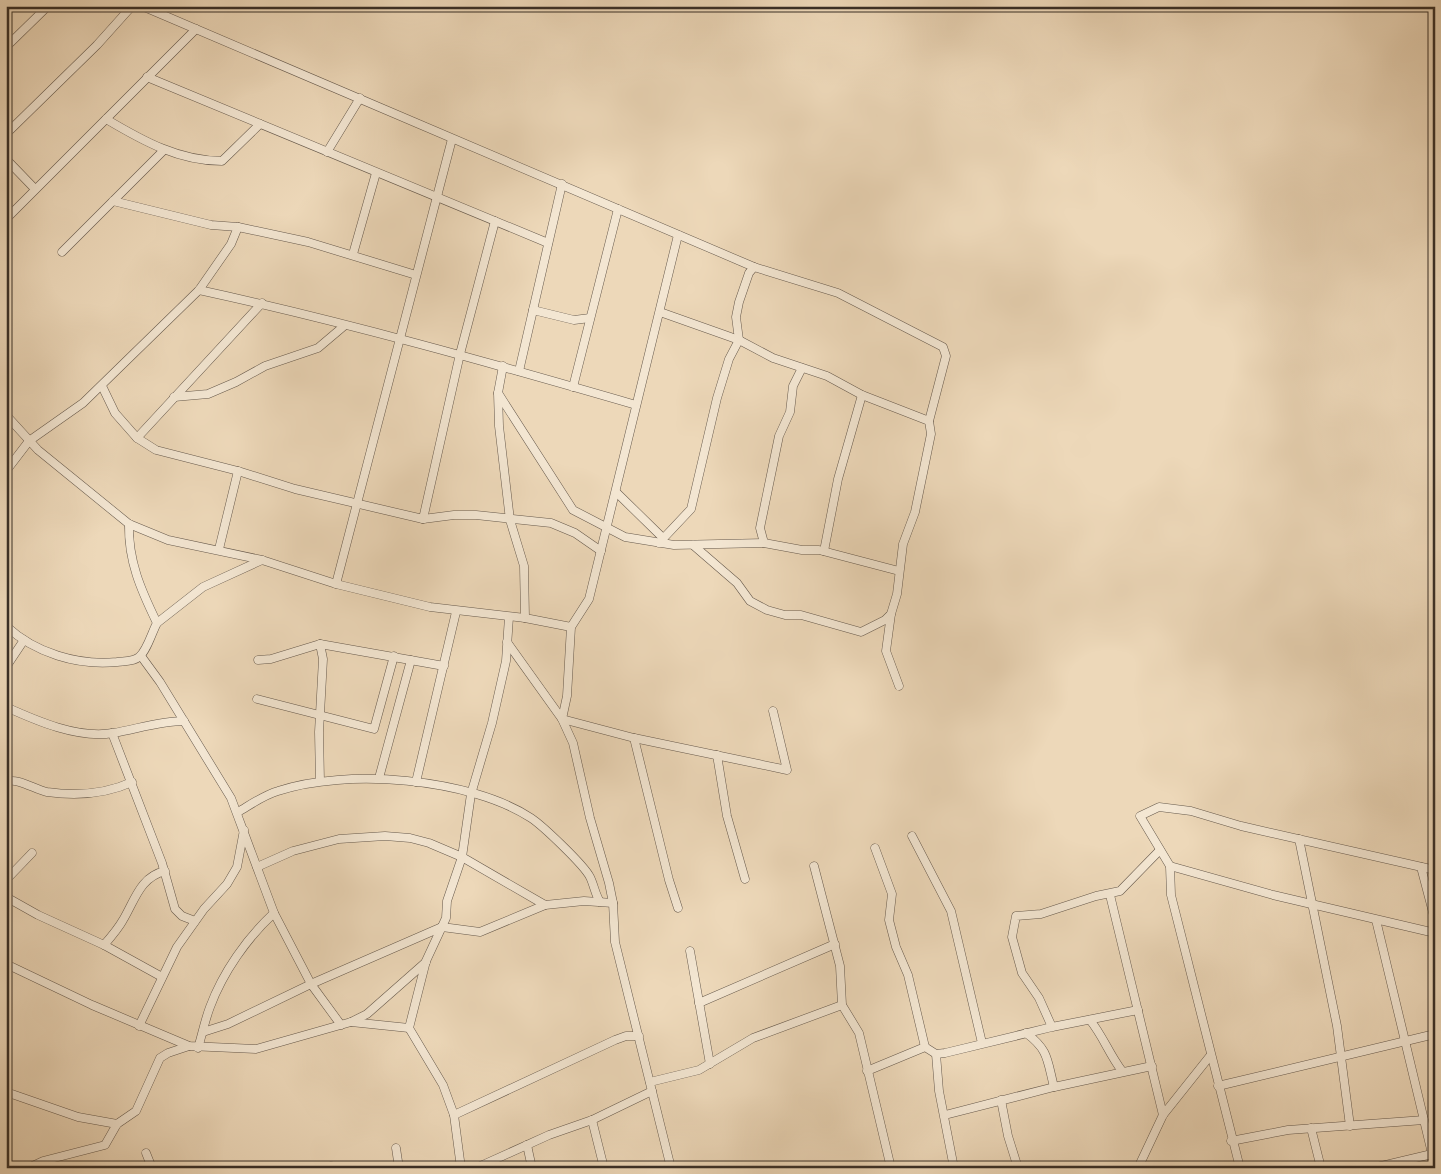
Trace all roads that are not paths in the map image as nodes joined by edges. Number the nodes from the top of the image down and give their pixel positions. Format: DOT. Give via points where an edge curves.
graph roads {
  1 [pos="48,6"];
  2 [pos="132,6"];
  3 [pos="142,6"];
  4 [pos="196,29"];
  5 [pos="6,47"];
  6 [pos="147,77"];
  7 [pos="360,98"];
  8 [pos="106,119"];
  9 [pos="260,124"];
  10 [pos="6,134"];
  11 [pos="452,139"];
  12 [pos="164,150"];
  13 [pos="327,152"];
  14 [pos="6,159"];
  15 [pos="376,172"];
  16 [pos="562,184"];
  17 [pos="35,189"];
  18 [pos="436,197"];
  19 [pos="113,201"];
  20 [pos="618,208"];
  21 [pos="6,219"];
  22 [pos="495,221"];
  23 [pos="238,227"];
  24 [pos="678,235"];
  25 [pos="548,243"];
  26 [pos="62,252"];
  27 [pos="353,254"];
  28 [pos="754,267"];
  29 [pos="416,275"];
  30 [pos="199,290"];
  31 [pos="262,303"];
  32 [pos="533,310"];
  33 [pos="660,312"];
  34 [pos="590,318"];
  35 [pos="344,326"];
  36 [pos="400,337"];
  37 [pos="739,340"];
  38 [pos="460,354"];
  39 [pos="503,366"];
  40 [pos="802,368"];
  41 [pos="519,371"];
  42 [pos="102,386"];
  43 [pos="573,387"];
  44 [pos="498,393"];
  45 [pos="862,395"];
  46 [pos="174,397"];
  47 [pos="636,405"];
  48 [pos="6,416"];
  49 [pos="929,421"];
  50 [pos="137,438"];
  51 [pos="29,440"];
  52 [pos="6,471"];
  53 [pos="238,471"];
  54 [pos="616,492"];
  55 [pos="358,502"];
  56 [pos="423,519"];
  57 [pos="510,520"];
  58 [pos="129,524"];
  59 [pos="608,530"];
  60 [pos="660,540"];
  61 [pos="764,543"];
  62 [pos="693,545"];
  63 [pos="219,549"];
  64 [pos="601,551"];
  65 [pos="824,551"];
  66 [pos="262,560"];
  67 [pos="899,571"];
  68 [pos="336,584"];
  69 [pos="456,612"];
  70 [pos="891,614"];
  71 [pos="509,617"];
  72 [pos="525,618"];
  73 [pos="157,623"];
  74 [pos="6,626"];
  75 [pos="572,626"];
  76 [pos="24,640"];
  77 [pos="507,642"];
  78 [pos="320,644"];
  79 [pos="140,656"];
  80 [pos="394,656"];
  81 [pos="258,660"];
  82 [pos="411,660"];
  83 [pos="444,666"];
  84 [pos="6,667"];
  85 [pos="899,686"];
  86 [pos="257,698"];
  87 [pos="6,707"];
  88 [pos="773,711"];
  89 [pos="320,716"];
  90 [pos="562,720"];
  91 [pos="184,721"];
  92 [pos="112,733"];
  93 [pos="634,738"];
  94 [pos="717,755"];
  95 [pos="379,778"];
  96 [pos="320,781"];
  97 [pos="6,782"];
  98 [pos="132,782"];
  99 [pos="416,782"];
  100 [pos="471,794"];
  101 [pos="238,812"];
  102 [pos="244,829"];
  103 [pos="912,836"];
  104 [pos="1299,839"];
  105 [pos="875,848"];
  106 [pos="1160,850"];
  107 [pos="32,853"];
  108 [pos="462,857"];
  109 [pos="814,866"];
  110 [pos="1170,866"];
  111 [pos="258,867"];
  112 [pos="1421,867"];
  113 [pos="1435,870"];
  114 [pos="165,871"];
  115 [pos="744,879"];
  116 [pos="6,880"];
  117 [pos="1110,895"];
  118 [pos="6,897"];
  119 [pos="600,902"];
  120 [pos="613,903"];
  121 [pos="545,904"];
  122 [pos="1313,904"];
  123 [pos="678,908"];
  124 [pos="274,913"];
  125 [pos="1376,920"];
  126 [pos="1435,920"];
  127 [pos="195,921"];
  128 [pos="442,927"];
  129 [pos="1435,933"];
  130 [pos="835,944"];
  131 [pos="104,945"];
  132 [pos="690,951"];
  133 [pos="426,961"];
  134 [pos="6,964"];
  135 [pos="162,976"];
  136 [pos="311,984"];
  137 [pos="699,1004"];
  138 [pos="842,1005"];
  139 [pos="1138,1010"];
  140 [pos="1090,1020"];
  141 [pos="351,1022"];
  142 [pos="341,1025"];
  143 [pos="139,1026"];
  144 [pos="1052,1027"];
  145 [pos="409,1028"];
  146 [pos="203,1032"];
  147 [pos="1026,1033"];
  148 [pos="1435,1034"];
  149 [pos="639,1036"];
  150 [pos="1405,1039"];
  151 [pos="982,1043"];
  152 [pos="189,1046"];
  153 [pos="925,1047"];
  154 [pos="198,1048"];
  155 [pos="936,1054"];
  156 [pos="1343,1055"];
  157 [pos="1210,1056"];
  158 [pos="710,1064"];
  159 [pos="1152,1066"];
  160 [pos="867,1071"];
  161 [pos="1122,1071"];
  162 [pos="650,1082"];
  163 [pos="1054,1086"];
  164 [pos="1218,1086"];
  165 [pos="652,1091"];
  166 [pos="6,1092"];
  167 [pos="1001,1100"];
  168 [pos="454,1115"];
  169 [pos="1163,1115"];
  170 [pos="945,1116"];
  171 [pos="592,1120"];
  172 [pos="1424,1120"];
  173 [pos="117,1124"];
  174 [pos="1350,1126"];
  175 [pos="1311,1128"];
  176 [pos="1231,1141"];
  177 [pos="528,1145"];
  178 [pos="396,1148"];
  179 [pos="146,1154"];
  180 [pos="1432,1154"];
  181 [pos="1435,1166"];
  182 [pos="28,1168"];
  183 [pos="152,1168"];
  184 [pos="399,1168"];
  185 [pos="461,1168"];
  186 [pos="476,1168"];
  187 [pos="532,1168"];
  188 [pos="604,1168"];
  189 [pos="671,1168"];
  190 [pos="891,1168"];
  191 [pos="954,1168"];
  192 [pos="1018,1168"];
  193 [pos="1138,1168"];
  194 [pos="1240,1168"];
  195 [pos="1321,1168"];
  196 [pos="1373,1168"];
  1 -- 5 [label="street"];
  2 -- 10 [label="street"];
  3 -- 4 [label="street"];
  4 -- 6 [label="street"];
  4 -- 7 [label="street"];
  6 -- 8 [label="street"];
  6 -- 9 [label="street"];
  7 -- 11 [label="street"];
  7 -- 13 [label="street"];
  8 -- 12 [label="street"];
  8 -- 17 [label="street"];
  9 -- 12 [label="street" via="222,161 194,159"];
  9 -- 13 [label="street"];
  11 -- 16 [label="street"];
  11 -- 18 [label="street"];
  12 -- 19 [label="street"];
  13 -- 15 [label="street"];
  14 -- 17 [label="street"];
  15 -- 18 [label="street"];
  15 -- 27 [label="street"];
  16 -- 20 [label="street"];
  16 -- 25 [label="street"];
  17 -- 21 [label="street"];
  18 -- 22 [label="street"];
  18 -- 29 [label="street"];
  19 -- 23 [label="street" via="211,225"];
  19 -- 26 [label="street"];
  20 -- 24 [label="street"];
  20 -- 34 [label="street"];
  22 -- 25 [label="street"];
  22 -- 38 [label="street"];
  23 -- 27 [label="street"];
  23 -- 30 [label="street"];
  24 -- 28 [label="street"];
  24 -- 33 [label="street"];
  25 -- 32 [label="street"];
  27 -- 29 [label="street"];
  28 -- 37 [label="street" via="749,273 736,316"];
  28 -- 49 [label="street" via="838,293 943,347 946,356"];
  29 -- 36 [label="street"];
  30 -- 31 [label="street"];
  30 -- 42 [label="street"];
  31 -- 35 [label="street"];
  31 -- 46 [label="street"];
  32 -- 34 [label="street" via="574,320"];
  32 -- 41 [label="street"];
  33 -- 37 [label="street"];
  33 -- 47 [label="street"];
  34 -- 43 [label="street"];
  35 -- 36 [label="street"];
  35 -- 46 [label="street" via="318,348 266,366 208,394"];
  36 -- 38 [label="street"];
  36 -- 55 [label="street"];
  37 -- 40 [label="street" via="764,354"];
  37 -- 60 [label="street" via="729,359 717,398 691,509"];
  38 -- 39 [label="street"];
  38 -- 56 [label="street"];
  39 -- 41 [label="street"];
  39 -- 44 [label="street"];
  40 -- 45 [label="street" via="827,376"];
  40 -- 61 [label="street" via="793,386 790,412 779,436 760,528"];
  41 -- 43 [label="street"];
  42 -- 50 [label="street" via="115,413"];
  42 -- 51 [label="street"];
  43 -- 47 [label="street"];
  44 -- 57 [label="street"];
  44 -- 59 [label="street" via="573,510"];
  45 -- 49 [label="street"];
  45 -- 65 [label="street" via="838,479"];
  46 -- 50 [label="street"];
  47 -- 54 [label="street"];
  48 -- 51 [label="street"];
  49 -- 67 [label="street" via="932,434"];
  50 -- 53 [label="street" via="156,450"];
  51 -- 52 [label="street"];
  51 -- 58 [label="street"];
  53 -- 55 [label="street" via="295,489"];
  53 -- 63 [label="street"];
  54 -- 59 [label="street"];
  54 -- 60 [label="street"];
  55 -- 56 [label="street"];
  55 -- 68 [label="street"];
  56 -- 57 [label="street" via="476,515"];
  57 -- 64 [label="street" via="551,523 575,532"];
  57 -- 72 [label="street" via="524,566"];
  58 -- 63 [label="street" via="168,540"];
  58 -- 73 [label="street" via="131,560 139,587"];
  59 -- 60 [label="street" via="625,537"];
  59 -- 64 [label="street"];
  60 -- 62 [label="street"];
  61 -- 62 [label="street"];
  61 -- 65 [label="street"];
  62 -- 70 [label="street" via="736,583 750,601 767,610 802,615 861,632 886,620"];
  63 -- 66 [label="street"];
  64 -- 75 [label="street" via="589,599"];
  65 -- 67 [label="street"];
  66 -- 68 [label="street"];
  66 -- 73 [label="street" via="203,586"];
  67 -- 70 [label="street"];
  68 -- 69 [label="street"];
  69 -- 71 [label="street"];
  69 -- 83 [label="street"];
  70 -- 85 [label="street" via="886,651"];
  71 -- 72 [label="street"];
  71 -- 77 [label="street"];
  72 -- 75 [label="street"];
  73 -- 79 [label="street"];
  74 -- 76 [label="street"];
  75 -- 90 [label="street"];
  76 -- 79 [label="street" via="60,657 95,664 130,661"];
  76 -- 84 [label="street"];
  77 -- 90 [label="street"];
  77 -- 100 [label="street" via="497,704"];
  78 -- 80 [label="street"];
  78 -- 81 [label="street"];
  78 -- 89 [label="street" via="323,659"];
  79 -- 91 [label="street"];
  80 -- 82 [label="street"];
  80 -- 89 [label="street" via="374,729"];
  82 -- 83 [label="street"];
  82 -- 95 [label="street"];
  83 -- 99 [label="street"];
  86 -- 89 [label="street"];
  87 -- 92 [label="street" via="47,725"];
  88 -- 94 [label="street" via="787,770"];
  89 -- 96 [label="street"];
  90 -- 93 [label="street"];
  90 -- 120 [label="street" via="574,743"];
  91 -- 92 [label="street" via="166,721"];
  91 -- 101 [label="street"];
  92 -- 98 [label="street"];
  93 -- 94 [label="street"];
  93 -- 123 [label="street"];
  94 -- 115 [label="street" via="727,816"];
  95 -- 96 [label="street"];
  95 -- 99 [label="street"];
  96 -- 101 [label="street" via="276,791"];
  97 -- 98 [label="street" via="18,782 46,792 87,794 113,790"];
  98 -- 114 [label="street"];
  99 -- 100 [label="street"];
  100 -- 108 [label="street"];
  100 -- 119 [label="street" via="501,802 531,817 547,830 590,877"];
  101 -- 102 [label="street"];
  102 -- 111 [label="street"];
  102 -- 127 [label="street" via="237,867 227,884"];
  103 -- 151 [label="street" via="950,912"];
  104 -- 106 [label="street" via="1240,826 1191,810 1159,808 1140,816"];
  104 -- 112 [label="street"];
  104 -- 122 [label="street"];
  105 -- 153 [label="street" via="892,894 888,920 908,975"];
  106 -- 110 [label="street"];
  106 -- 117 [label="street" via="1120,891"];
  107 -- 116 [label="street"];
  108 -- 111 [label="street" via="410,838 363,837 315,844"];
  108 -- 121 [label="street"];
  108 -- 128 [label="street"];
  109 -- 130 [label="street"];
  110 -- 122 [label="street"];
  110 -- 157 [label="street" via="1170,895"];
  111 -- 124 [label="street"];
  112 -- 113 [label="street"];
  112 -- 126 [label="street"];
  114 -- 127 [label="street" via="175,909"];
  114 -- 131 [label="street" via="152,875 137,891 124,918"];
  117 -- 139 [label="street"];
  117 -- 144 [label="street" via="1096,896 1041,914 1016,916 1012,937 1022,973 1039,998"];
  118 -- 131 [label="street"];
  119 -- 120 [label="street"];
  119 -- 121 [label="street"];
  120 -- 149 [label="street" via="615,942"];
  121 -- 128 [label="street" via="480,932"];
  122 -- 125 [label="street"];
  122 -- 156 [label="street"];
  124 -- 136 [label="street"];
  124 -- 146 [label="street" via="254,932 224,979"];
  125 -- 129 [label="street"];
  125 -- 150 [label="street"];
  127 -- 135 [label="street"];
  128 -- 133 [label="street"];
  128 -- 136 [label="street"];
  130 -- 137 [label="street"];
  130 -- 138 [label="street"];
  131 -- 135 [label="street"];
  132 -- 137 [label="street"];
  133 -- 141 [label="street" via="367,1014"];
  133 -- 145 [label="street"];
  134 -- 143 [label="street"];
  135 -- 143 [label="street"];
  136 -- 142 [label="street"];
  136 -- 146 [label="street" via="228,1024"];
  137 -- 158 [label="street"];
  138 -- 158 [label="street" via="753,1038"];
  138 -- 160 [label="street" via="858,1034"];
  139 -- 140 [label="street"];
  139 -- 159 [label="street"];
  140 -- 144 [label="street"];
  140 -- 161 [label="street"];
  141 -- 142 [label="street"];
  141 -- 145 [label="street"];
  142 -- 154 [label="street" via="256,1049"];
  143 -- 152 [label="street"];
  144 -- 147 [label="street"];
  145 -- 168 [label="street" via="436,1070"];
  146 -- 154 [label="street"];
  147 -- 151 [label="street"];
  147 -- 163 [label="street" via="1045,1052"];
  148 -- 150 [label="street"];
  149 -- 162 [label="street"];
  149 -- 168 [label="street" via="615,1040"];
  150 -- 156 [label="street"];
  150 -- 172 [label="street"];
  151 -- 155 [label="street"];
  152 -- 154 [label="street"];
  152 -- 173 [label="street" via="160,1058 136,1111"];
  153 -- 155 [label="street"];
  153 -- 160 [label="street"];
  155 -- 170 [label="street"];
  156 -- 164 [label="street"];
  156 -- 174 [label="street"];
  157 -- 164 [label="street"];
  157 -- 169 [label="street"];
  158 -- 162 [label="street" via="689,1074"];
  159 -- 161 [label="street"];
  159 -- 169 [label="street"];
  160 -- 190 [label="street"];
  161 -- 163 [label="street"];
  162 -- 165 [label="street"];
  163 -- 167 [label="street"];
  164 -- 176 [label="street"];
  165 -- 171 [label="street"];
  165 -- 189 [label="street"];
  166 -- 173 [label="street" via="78,1117"];
  167 -- 170 [label="street"];
  167 -- 192 [label="street"];
  168 -- 185 [label="street"];
  169 -- 193 [label="street"];
  170 -- 191 [label="street"];
  171 -- 177 [label="street"];
  171 -- 188 [label="street"];
  172 -- 174 [label="street"];
  172 -- 180 [label="street"];
  173 -- 182 [label="street" via="105,1145 43,1160"];
  174 -- 175 [label="street"];
  175 -- 176 [label="street"];
  175 -- 195 [label="street"];
  176 -- 194 [label="street"];
  177 -- 186 [label="street"];
  177 -- 187 [label="street"];
  178 -- 184 [label="street"];
  179 -- 183 [label="street"];
  180 -- 181 [label="street"];
  180 -- 196 [label="street"];
}
